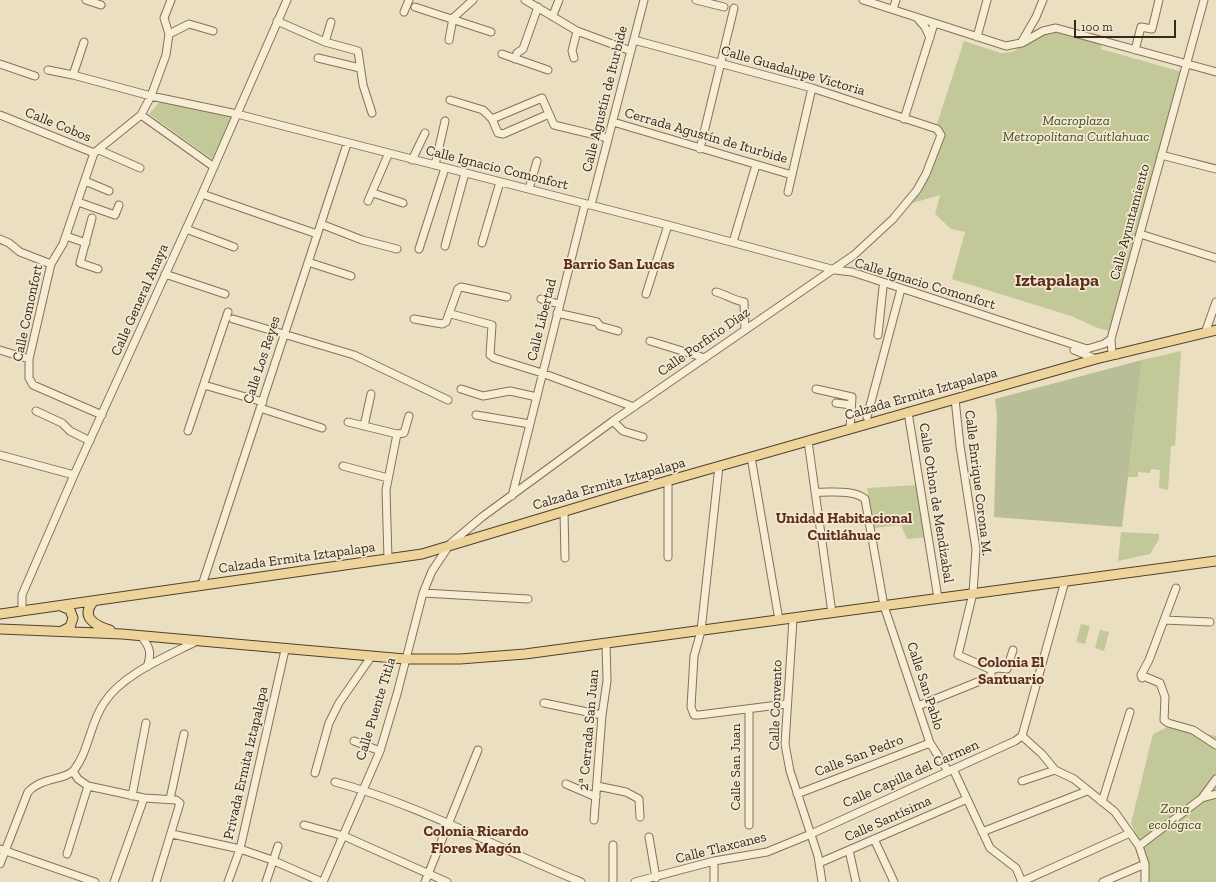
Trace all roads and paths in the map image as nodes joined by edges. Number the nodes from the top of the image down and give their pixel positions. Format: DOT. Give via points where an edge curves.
graph roads {
  1 [pos="86,0"];
  2 [pos="171,0"];
  3 [pos="287,0"];
  4 [pos="409,0"];
  5 [pos="473,0"];
  6 [pos="559,0"];
  7 [pos="644,0"];
  8 [pos="696,0"];
  9 [pos="863,0"];
  10 [pos="896,0"];
  11 [pos="987,0"];
  12 [pos="1043,0"];
  13 [pos="1159,0"];
  14 [pos="1204,0"];
  15 [pos="529,1"];
  16 [pos="101,5"];
  17 [pos="415,7"];
  18 [pos="538,7"];
  19 [pos="724,7"];
  20 [pos="734,8"];
  21 [pos="894,9"];
  22 [pos="404,12"];
  23 [pos="553,15"];
  24 [pos="917,17"];
  25 [pos="453,18"];
  26 [pos="277,21"];
  27 [pos="331,22"];
  28 [pos="934,24"];
  29 [pos="213,31"];
  30 [pos="577,31"];
  31 [pos="492,32"];
  32 [pos="169,34"];
  33 [pos="977,37"];
  34 [pos="930,38"];
  35 [pos="449,40"];
  36 [pos="634,40"];
  37 [pos="84,42"];
  38 [pos="325,42"];
  39 [pos="1021,43"];
  40 [pos="1134,50"];
  41 [pos="631,52"];
  42 [pos="502,54"];
  43 [pos="318,58"];
  44 [pos="574,58"];
  45 [pos="514,59"];
  46 [pos="0,64"];
  47 [pos="721,64"];
  48 [pos="1186,65"];
  49 [pos="360,68"];
  50 [pos="48,70"];
  51 [pos="548,70"];
  52 [pos="1216,72"];
  53 [pos="73,75"];
  54 [pos="35,76"];
  55 [pos="812,88"];
  56 [pos="151,96"];
  57 [pos="450,100"];
  58 [pos="372,113"];
  59 [pos="237,114"];
  60 [pos="549,114"];
  61 [pos="0,115"];
  62 [pos="141,115"];
  63 [pos="904,118"];
  64 [pos="492,119"];
  65 [pos="445,121"];
  66 [pos="613,122"];
  67 [pos="425,133"];
  68 [pos="941,135"];
  69 [pos="608,138"];
  70 [pos="347,144"];
  71 [pos="700,149"];
  72 [pos="96,152"];
  73 [pos="388,155"];
  74 [pos="1161,155"];
  75 [pos="412,160"];
  76 [pos="537,160"];
  77 [pos="435,165"];
  78 [pos="756,165"];
  79 [pos="214,167"];
  80 [pos="140,168"];
  81 [pos="445,168"];
  82 [pos="1216,169"];
  83 [pos="465,173"];
  84 [pos="792,175"];
  85 [pos="85,181"];
  86 [pos="500,182"];
  87 [pos="529,189"];
  88 [pos="108,191"];
  89 [pos="788,192"];
  90 [pos="373,193"];
  91 [pos="202,194"];
  92 [pos="368,201"];
  93 [pos="78,202"];
  94 [pos="403,203"];
  95 [pos="588,205"];
  96 [pos="119,206"];
  97 [pos="92,218"];
  98 [pos="321,224"];
  99 [pos="668,225"];
  100 [pos="186,229"];
  101 [pos="317,234"];
  102 [pos="1140,234"];
  103 [pos="66,236"];
  104 [pos="0,240"];
  105 [pos="733,242"];
  106 [pos="86,243"];
  107 [pos="482,243"];
  108 [pos="446,246"];
  109 [pos="234,247"];
  110 [pos="398,248"];
  111 [pos="419,249"];
  112 [pos="1216,258"];
  113 [pos="308,262"];
  114 [pos="51,264"];
  115 [pos="98,268"];
  116 [pos="834,270"];
  117 [pos="844,272"];
  118 [pos="165,274"];
  119 [pos="350,276"];
  120 [pos="883,287"];
  121 [pos="900,291"];
  122 [pos="716,292"];
  123 [pos="225,294"];
  124 [pos="646,294"];
  125 [pos="507,297"];
  126 [pos="541,299"];
  127 [pos="1216,302"];
  128 [pos="559,304"];
  129 [pos="228,312"];
  130 [pos="557,313"];
  131 [pos="450,314"];
  132 [pos="233,318"];
  133 [pos="414,319"];
  134 [pos="745,330"];
  135 [pos="1216,330"];
  136 [pos="618,331"];
  137 [pos="1205,333"];
  138 [pos="284,334"];
  139 [pos="878,335"];
  140 [pos="1111,339"];
  141 [pos="650,341"];
  142 [pos="0,350"];
  143 [pos="1117,355"];
  144 [pos="705,358"];
  145 [pos="29,359"];
  146 [pos="1096,359"];
  147 [pos="542,373"];
  148 [pos="204,385"];
  149 [pos="462,388"];
  150 [pos="816,389"];
  151 [pos="371,394"];
  152 [pos="537,397"];
  153 [pos="955,399"];
  154 [pos="448,400"];
  155 [pos="836,403"];
  156 [pos="261,405"];
  157 [pos="851,406"];
  158 [pos="634,407"];
  159 [pos="36,411"];
  160 [pos="908,412"];
  161 [pos="102,415"];
  162 [pos="476,415"];
  163 [pos="409,416"];
  164 [pos="867,417"];
  165 [pos="613,421"];
  166 [pos="348,422"];
  167 [pos="530,424"];
  168 [pos="364,426"];
  169 [pos="322,428"];
  170 [pos="850,429"];
  171 [pos="188,431"];
  172 [pos="397,434"];
  173 [pos="643,436"];
  174 [pos="90,441"];
  175 [pos="808,441"];
  176 [pos="0,455"];
  177 [pos="751,457"];
  178 [pos="343,466"];
  179 [pos="719,466"];
  180 [pos="74,475"];
  181 [pos="388,478"];
  182 [pos="668,480"];
  183 [pos="815,492"];
  184 [pos="512,496"];
  185 [pos="564,512"];
  186 [pos="450,544"];
  187 [pos="668,557"];
  188 [pos="565,558"];
  189 [pos="388,559"];
  190 [pos="1216,561"];
  191 [pos="1065,581"];
  192 [pos="202,585"];
  193 [pos="1176,588"];
  194 [pos="423,593"];
  195 [pos="973,593"];
  196 [pos="938,598"];
  197 [pos="528,599"];
  198 [pos="94,601"];
  199 [pos="61,606"];
  200 [pos="884,606"];
  201 [pos="22,611"];
  202 [pos="832,613"];
  203 [pos="0,614"];
  204 [pos="793,619"];
  205 [pos="779,620"];
  206 [pos="1164,620"];
  207 [pos="1210,622"];
  208 [pos="0,629"];
  209 [pos="62,631"];
  210 [pos="701,631"];
  211 [pos="122,634"];
  212 [pos="141,636"];
  213 [pos="198,641"];
  214 [pos="606,642"];
  215 [pos="285,650"];
  216 [pos="1013,650"];
  217 [pos="371,657"];
  218 [pos="405,659"];
  219 [pos="147,667"];
  220 [pos="992,670"];
  221 [pos="544,704"];
  222 [pos="786,704"];
  223 [pos="918,706"];
  224 [pos="749,709"];
  225 [pos="1130,712"];
  226 [pos="602,715"];
  227 [pos="146,723"];
  228 [pos="184,734"];
  229 [pos="1022,736"];
  230 [pos="354,741"];
  231 [pos="930,743"];
  232 [pos="1216,744"];
  233 [pos="478,750"];
  234 [pos="380,751"];
  235 [pos="950,770"];
  236 [pos="1055,770"];
  237 [pos="73,771"];
  238 [pos="314,773"];
  239 [pos="1216,778"];
  240 [pos="1022,781"];
  241 [pos="335,782"];
  242 [pos="566,784"];
  243 [pos="88,786"];
  244 [pos="596,786"];
  245 [pos="363,790"];
  246 [pos="1087,791"];
  247 [pos="797,794"];
  248 [pos="1216,794"];
  249 [pos="132,796"];
  250 [pos="596,797"];
  251 [pos="144,798"];
  252 [pos="1202,798"];
  253 [pos="170,799"];
  254 [pos="967,799"];
  255 [pos="1102,802"];
  256 [pos="640,817"];
  257 [pos="594,820"];
  258 [pos="449,824"];
  259 [pos="304,825"];
  260 [pos="749,825"];
  261 [pos="982,832"];
  262 [pos="1130,833"];
  263 [pos="172,834"];
  264 [pos="811,834"];
  265 [pos="344,836"];
  266 [pos="649,837"];
  267 [pos="874,839"];
  268 [pos="613,844"];
  269 [pos="278,846"];
  270 [pos="1139,846"];
  271 [pos="240,849"];
  272 [pos="2,850"];
  273 [pos="849,850"];
  274 [pos="67,854"];
  275 [pos="272,860"];
  276 [pos="714,861"];
  277 [pos="819,863"];
  278 [pos="0,864"];
  279 [pos="1145,864"];
  280 [pos="429,874"];
  281 [pos="656,878"];
  282 [pos="94,882"];
  283 [pos="114,882"];
  284 [pos="156,882"];
  285 [pos="228,882"];
  286 [pos="266,882"];
  287 [pos="323,882"];
  288 [pos="425,882"];
  289 [pos="447,882"];
  290 [pos="581,882"];
  291 [pos="613,882"];
  292 [pos="635,882"];
  293 [pos="714,882"];
  294 [pos="822,882"];
  295 [pos="856,882"];
  296 [pos="894,882"];
  297 [pos="1022,882"];
  298 [pos="1103,882"];
  299 [pos="1145,882"];
  1 -- 16 [label="street"];
  2 -- 32 [label="street, Calle Cobos" via="164,18"];
  3 -- 26 [label="street, Calle General Anaya"];
  4 -- 22 [label="street"];
  5 -- 25 [label="street"];
  6 -- 23 [label="street"];
  7 -- 36 [label="street, Calle Agustín de Iturbide"];
  8 -- 19 [label="street"];
  9 -- 21 [label="street"];
  10 -- 21 [label="street"];
  11 -- 33 [label="street"];
  12 -- 39 [label="street"];
  13 -- 40 [label="street" via="1152,29 1141,27"];
  14 -- 48 [label="street, Calle Ayuntamiento"];
  15 -- 18 [label="street"];
  17 -- 25 [label="street"];
  18 -- 23 [label="street"];
  18 -- 45 [label="street" via="523,49"];
  20 -- 47 [label="street"];
  21 -- 24 [label="street"];
  23 -- 30 [label="street"];
  24 -- 28 [label="street"];
  24 -- 34 [label="street"];
  25 -- 31 [label="street"];
  25 -- 35 [label="street"];
  26 -- 38 [label="street"];
  26 -- 59 [label="street, Calle General Anaya"];
  27 -- 38 [label="street"];
  28 -- 33 [label="street"];
  28 -- 34 [label="street"];
  29 -- 32 [label="street" via="189,24"];
  30 -- 41 [label="street"];
  30 -- 44 [label="street" via="572,51"];
  32 -- 56 [label="street, Calle Cobos" via="166,55"];
  33 -- 39 [label="street" via="1006,46"];
  34 -- 63 [label="street"];
  36 -- 41 [label="street, Calle Agustín de Iturbide"];
  36 -- 47 [label="street, Calle Guadalupe Victoria"];
  37 -- 53 [label="street"];
  38 -- 49 [label="street" via="358,51"];
  39 -- 40 [label="street" via="1043,31 1056,28"];
  40 -- 48 [label="street"];
  41 -- 66 [label="street, Calle Agustín de Iturbide"];
  42 -- 45 [label="street"];
  43 -- 49 [label="street"];
  45 -- 51 [label="street"];
  46 -- 54 [label="street"];
  47 -- 55 [label="street, Calle Guadalupe Victoria"];
  47 -- 71 [label="street"];
  48 -- 52 [label="street"];
  48 -- 74 [label="street, Calle Ayuntamiento"];
  49 -- 58 [label="street" via="362,85"];
  50 -- 53 [label="street, Calle Ignacio Comonfort"];
  53 -- 56 [label="street, Calle Ignacio Comonfort"];
  55 -- 63 [label="street, Calle Guadalupe Victoria"];
  55 -- 84 [label="street"];
  56 -- 59 [label="street, Calle Ignacio Comonfort"];
  56 -- 62 [label="street, Calle Cobos"];
  57 -- 64 [label="street" via="483,110"];
  59 -- 70 [label="street, Calle Ignacio Comonfort"];
  59 -- 79 [label="street, Calle General Anaya"];
  60 -- 64 [label="street" via="503,134 498,133"];
  60 -- 64 [label="street" via="542,98"];
  60 -- 69 [label="street" via="554,125"];
  61 -- 72 [label="street, Calle Cobos"];
  62 -- 72 [label="street, Calle Cobos"];
  62 -- 79 [label="street"];
  63 -- 68 [label="street, Calle Guadalupe Victoria" via="937,129"];
  65 -- 77 [label="street"];
  66 -- 69 [label="street, Calle Agustín de Iturbide"];
  66 -- 71 [label="street, Cerrada Agustín de Iturbide"];
  67 -- 75 [label="street"];
  68 -- 116 [label="street, Calle Porfirio Díaz" via="926,174 907,205 873,239"];
  69 -- 95 [label="street, Calle Agustín de Iturbide"];
  70 -- 73 [label="street, Calle Ignacio Comonfort"];
  70 -- 98 [label="street, Calle Los Reyes"];
  71 -- 78 [label="street, Cerrada Agustín de Iturbide"];
  72 -- 80 [label="street"];
  72 -- 85 [label="street, Calle Comonfort"];
  73 -- 75 [label="street, Calle Ignacio Comonfort"];
  73 -- 90 [label="street"];
  74 -- 82 [label="street"];
  74 -- 102 [label="street, Calle Ayuntamiento"];
  75 -- 77 [label="street, Calle Ignacio Comonfort"];
  76 -- 87 [label="street"];
  77 -- 81 [label="street, Calle Ignacio Comonfort"];
  78 -- 84 [label="street, Cerrada Agustín de Iturbide"];
  78 -- 105 [label="street"];
  79 -- 91 [label="street, Calle General Anaya"];
  81 -- 83 [label="street, Calle Ignacio Comonfort"];
  81 -- 111 [label="street"];
  83 -- 86 [label="street, Calle Ignacio Comonfort"];
  83 -- 108 [label="street"];
  84 -- 89 [label="street"];
  85 -- 88 [label="street"];
  85 -- 93 [label="street, Calle Comonfort"];
  86 -- 87 [label="street, Calle Ignacio Comonfort"];
  86 -- 107 [label="street"];
  87 -- 95 [label="street, Calle Ignacio Comonfort"];
  90 -- 92 [label="street"];
  90 -- 94 [label="street"];
  91 -- 100 [label="street, Calle General Anaya"];
  91 -- 101 [label="street"];
  93 -- 96 [label="street" via="115,215"];
  93 -- 103 [label="street, Calle Comonfort"];
  95 -- 99 [label="street, Calle Ignacio Comonfort"];
  95 -- 128 [label="street, Calle Libertad"];
  97 -- 106 [label="street"];
  98 -- 101 [label="street, Calle Los Reyes"];
  98 -- 110 [label="street" via="362,240"];
  99 -- 105 [label="street, Calle Ignacio Comonfort"];
  99 -- 124 [label="street"];
  100 -- 109 [label="street"];
  100 -- 118 [label="street, Calle General Anaya"];
  101 -- 113 [label="street, Calle Los Reyes"];
  102 -- 112 [label="street"];
  102 -- 140 [label="street, Calle Ayuntamiento"];
  103 -- 106 [label="street"];
  103 -- 114 [label="street, Calle Comonfort"];
  104 -- 114 [label="street" via="9,242 20,252"];
  105 -- 116 [label="street, Calle Ignacio Comonfort"];
  106 -- 115 [label="street" via="80,263"];
  113 -- 119 [label="street"];
  113 -- 138 [label="street, Calle Los Reyes"];
  114 -- 145 [label="street, Calle Comonfort"];
  116 -- 117 [label="street, Calle Ignacio Comonfort"];
  116 -- 134 [label="street, Calle Porfirio Díaz"];
  117 -- 120 [label="street, Calle Ignacio Comonfort"];
  117 -- 121 [label="street, Calle Ignacio Comonfort" via="852,272"];
  118 -- 123 [label="street"];
  118 -- 161 [label="street, Calle General Anaya"];
  120 -- 121 [label="street, Calle Ignacio Comonfort"];
  120 -- 139 [label="street"];
  121 -- 140 [label="street, Calle Ignacio Comonfort" via="1087,349"];
  121 -- 146 [label="street, Calle Ignacio Comonfort"];
  121 -- 164 [label="street"];
  122 -- 134 [label="street" via="744,302"];
  125 -- 131 [label="street" via="461,287 458,289"];
  126 -- 128 [label="street"];
  127 -- 137 [label="street"];
  128 -- 130 [label="street, Calle Libertad"];
  129 -- 148 [label="street"];
  130 -- 136 [label="street" via="597,322 600,326"];
  130 -- 147 [label="street, Calle Libertad"];
  131 -- 133 [label="street" via="442,324"];
  131 -- 147 [label="street" via="492,325 490,355"];
  132 -- 138 [label="street"];
  134 -- 144 [label="street, Calle Porfirio Díaz"];
  135 -- 137 [label="main road, Calzada Ermita Iztapalapa"];
  137 -- 143 [label="main road, Calzada Ermita Iztapalapa"];
  138 -- 154 [label="street" via="354,356"];
  138 -- 156 [label="street, Calle Los Reyes"];
  140 -- 143 [label="street" via="1112,353"];
  141 -- 144 [label="street"];
  142 -- 145 [label="street"];
  143 -- 146 [label="main road, Calzada Ermita Iztapalapa"];
  144 -- 158 [label="street, Calle Porfirio Díaz"];
  145 -- 161 [label="street, Calle Comonfort" via="29,378 34,385"];
  146 -- 153 [label="main road, Calzada Ermita Iztapalapa"];
  147 -- 152 [label="street, Calle Libertad"];
  147 -- 158 [label="street, Calle Libertad"];
  148 -- 156 [label="street"];
  148 -- 171 [label="street"];
  149 -- 152 [label="street" via="483,396 510,391"];
  150 -- 157 [label="street" via="852,397"];
  151 -- 168 [label="street"];
  152 -- 167 [label="street, Calle Libertad"];
  153 -- 160 [label="main road, Calzada Ermita Iztapalapa"];
  153 -- 195 [label="street, Calle Enrique Corona M." via="976,549"];
  155 -- 157 [label="street"];
  156 -- 169 [label="street"];
  156 -- 192 [label="street, Calle Los Reyes"];
  157 -- 170 [label="street"];
  158 -- 165 [label="street, Calle Porfirio Díaz"];
  159 -- 174 [label="street" via="62,423 70,431"];
  160 -- 170 [label="main road, Calzada Ermita Iztapalapa"];
  160 -- 196 [label="street, Calle Othon de Mendizabal"];
  161 -- 174 [label="street, Calle General Anaya"];
  162 -- 167 [label="street"];
  163 -- 172 [label="street" via="404,433"];
  165 -- 173 [label="street" via="623,431"];
  165 -- 184 [label="street, Calle Porfirio Díaz"];
  166 -- 168 [label="street"];
  167 -- 184 [label="street, Calle Libertad"];
  168 -- 172 [label="street"];
  170 -- 175 [label="main road, Calzada Ermita Iztapalapa"];
  172 -- 181 [label="street"];
  174 -- 180 [label="street, Calle General Anaya"];
  175 -- 177 [label="main road, Calzada Ermita Iztapalapa"];
  175 -- 183 [label="street"];
  176 -- 180 [label="street"];
  177 -- 179 [label="main road, Calzada Ermita Iztapalapa"];
  177 -- 205 [label="street"];
  178 -- 181 [label="street"];
  179 -- 182 [label="main road, Calzada Ermita Iztapalapa"];
  179 -- 210 [label="street"];
  180 -- 201 [label="street, Calle General Anaya" via="22,595"];
  181 -- 189 [label="street"];
  182 -- 185 [label="main road, Calzada Ermita Iztapalapa"];
  182 -- 187 [label="street"];
  183 -- 200 [label="street, Calle San Pablo" via="847,493 865,499"];
  183 -- 202 [label="street"];
  184 -- 186 [label="street, Calle Porfirio Díaz"];
  185 -- 186 [label="main road, Calzada Ermita Iztapalapa"];
  185 -- 188 [label="street"];
  186 -- 189 [label="main road, Calzada Ermita Iztapalapa" via="422,554"];
  186 -- 194 [label="street, Calle Puente Titla" via="432,571"];
  189 -- 192 [label="main road, Calzada Ermita Iztapalapa"];
  190 -- 191 [label="main road"];
  191 -- 195 [label="main road"];
  191 -- 229 [label="street"];
  192 -- 198 [label="main road, Calzada Ermita Iztapalapa"];
  193 -- 206 [label="street"];
  194 -- 197 [label="street"];
  194 -- 218 [label="street, Calle Puente Titla"];
  195 -- 196 [label="main road"];
  195 -- 220 [label="street, Calle Enrique Corona M." via="958,655"];
  196 -- 200 [label="main road"];
  198 -- 199 [label="main road, Calzada Ermita Iztapalapa"];
  198 -- 211 [label="main road" via="89,613 93,623"];
  199 -- 201 [label="main road, Calzada Ermita Iztapalapa"];
  199 -- 209 [label="main road" via="70,610 73,618 70,627"];
  200 -- 202 [label="main road"];
  200 -- 223 [label="street, Calle San Pablo"];
  201 -- 203 [label="main road, Calzada Ermita Iztapalapa"];
  202 -- 204 [label="main road"];
  204 -- 205 [label="main road"];
  204 -- 222 [label="street, Calle Convento"];
  205 -- 210 [label="main road"];
  206 -- 207 [label="street"];
  206 -- 232 [label="street" via="1141,676 1160,684 1165,697 1164,720 1193,730"];
  208 -- 209 [label="main road"];
  209 -- 211 [label="main road"];
  210 -- 214 [label="main road"];
  210 -- 224 [label="street, Calle San Juan" via="694,656 691,707 694,715"];
  211 -- 212 [label="main road"];
  212 -- 213 [label="main road"];
  212 -- 219 [label="street" via="150,649"];
  213 -- 215 [label="main road"];
  213 -- 219 [label="street"];
  214 -- 218 [label="main road" via="525,654"];
  214 -- 226 [label="street, 2ª Cerrada San Juan" via="607,681"];
  215 -- 217 [label="main road"];
  215 -- 271 [label="street, Privada Ermita Iztapalapa"];
  216 -- 220 [label="street" via="1007,669"];
  217 -- 218 [label="main road"];
  217 -- 238 [label="street" via="339,703 329,723"];
  218 -- 234 [label="street, Calle Puente Titla"];
  219 -- 237 [label="street" via="112,692 103,704"];
  220 -- 223 [label="street" via="990,677"];
  221 -- 226 [label="street"];
  222 -- 224 [label="street, Calle San Juan"];
  222 -- 247 [label="street, Calle Convento" via="785,744"];
  223 -- 231 [label="street, Calle San Pablo"];
  224 -- 260 [label="street, Calle San Juan"];
  225 -- 255 [label="street"];
  226 -- 244 [label="street, 2ª Cerrada San Juan"];
  227 -- 249 [label="street"];
  228 -- 253 [label="street"];
  229 -- 235 [label="street, Calle Capilla del Carmen"];
  229 -- 236 [label="street"];
  230 -- 234 [label="street"];
  231 -- 235 [label="street, Calle San Pablo"];
  231 -- 247 [label="street, Calle San Pedro"];
  233 -- 258 [label="street"];
  234 -- 245 [label="street, Calle Puente Titla"];
  235 -- 254 [label="street, Calle San Pablo"];
  235 -- 264 [label="street, Calle Capilla del Carmen"];
  236 -- 240 [label="street"];
  236 -- 246 [label="street" via="1074,779"];
  237 -- 243 [label="street" via="78,779"];
  237 -- 272 [label="street" via="42,781 28,792"];
  239 -- 252 [label="street"];
  241 -- 245 [label="street"];
  242 -- 250 [label="street"];
  243 -- 249 [label="street"];
  243 -- 274 [label="street"];
  244 -- 250 [label="street, 2ª Cerrada San Juan"];
  244 -- 256 [label="street" via="626,792 640,800"];
  245 -- 258 [label="street"];
  245 -- 265 [label="street, Calle Puente Titla"];
  246 -- 255 [label="street"];
  246 -- 261 [label="street"];
  247 -- 264 [label="street, Calle Convento"];
  248 -- 252 [label="street"];
  249 -- 251 [label="street"];
  250 -- 257 [label="street, 2ª Cerrada San Juan"];
  251 -- 253 [label="street"];
  251 -- 283 [label="street"];
  252 -- 270 [label="street"];
  253 -- 263 [label="street" via="180,803"];
  254 -- 261 [label="street, Calle San Pablo"];
  254 -- 267 [label="street, Calle Santísima"];
  255 -- 262 [label="street" via="1115,812"];
  258 -- 280 [label="street"];
  258 -- 290 [label="street"];
  259 -- 265 [label="street"];
  261 -- 297 [label="street, Calle San Pablo" via="990,848 1016,868"];
  262 -- 270 [label="street"];
  262 -- 297 [label="street"];
  263 -- 271 [label="street"];
  263 -- 284 [label="street"];
  264 -- 276 [label="street, Calle Tlaxcanes" via="767,852"];
  264 -- 277 [label="street, Calle Convento"];
  265 -- 280 [label="street"];
  265 -- 287 [label="street, Calle Puente Titla"];
  266 -- 281 [label="street"];
  267 -- 273 [label="street, Calle Santísima"];
  267 -- 296 [label="street"];
  268 -- 291 [label="street"];
  269 -- 275 [label="street"];
  270 -- 279 [label="street"];
  271 -- 275 [label="street"];
  271 -- 285 [label="street, Privada Ermita Iztapalapa"];
  272 -- 278 [label="street"];
  272 -- 282 [label="street"];
  273 -- 277 [label="street, Calle Santísima"];
  273 -- 295 [label="street"];
  275 -- 286 [label="street"];
  275 -- 287 [label="street"];
  276 -- 281 [label="street, Calle Tlaxcanes"];
  276 -- 293 [label="street"];
  277 -- 294 [label="street, Calle Convento"];
  279 -- 298 [label="street"];
  279 -- 299 [label="street"];
  280 -- 288 [label="street"];
  280 -- 289 [label="street"];
  281 -- 292 [label="street, Calle Tlaxcanes"];
}
